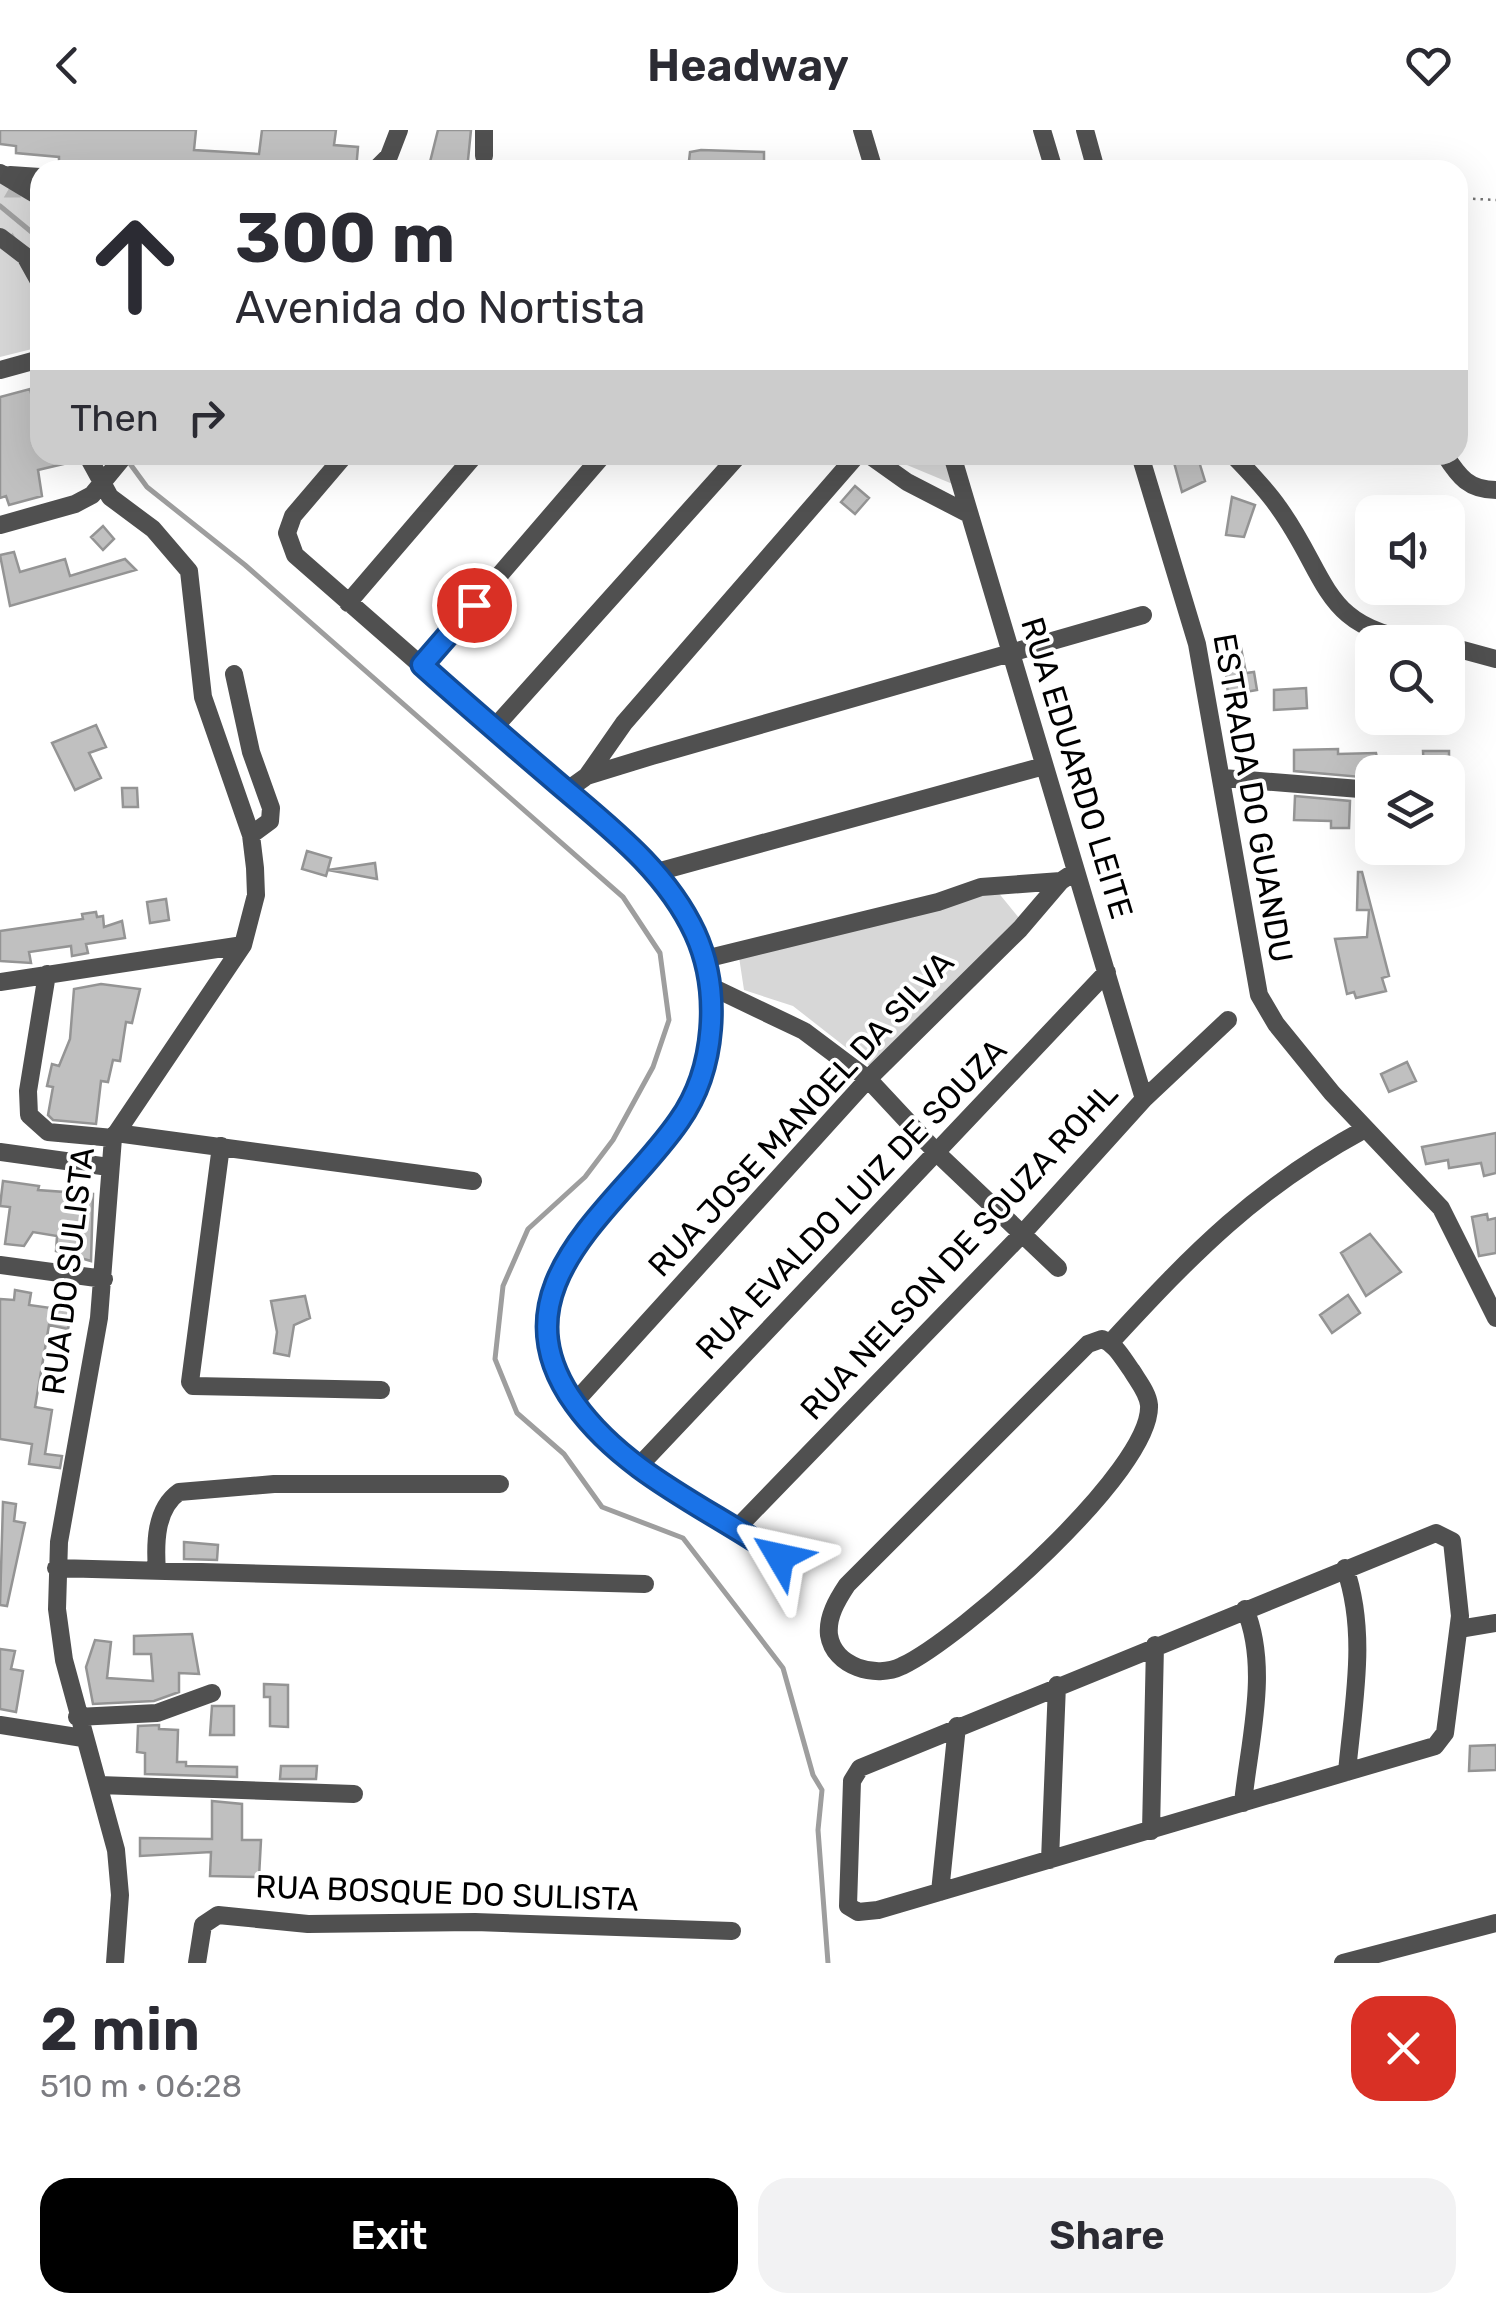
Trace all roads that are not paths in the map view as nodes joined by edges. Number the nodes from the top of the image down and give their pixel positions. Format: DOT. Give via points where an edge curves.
graph roads {
  1 [pos="399,130"];
  2 [pos="484,130"];
  3 [pos="862,130"];
  4 [pos="1042,130"];
  5 [pos="1084,130"];
  6 [pos="484,156"];
  7 [pos="385,160"];
  8 [pos="871,160"];
  9 [pos="1051,160"];
  10 [pos="1093,160"];
  11 [pos="2,174"];
  12 [pos="30,176"];
  13 [pos="30,191"];
  14 [pos="0,237"];
  15 [pos="30,266"];
  16 [pos="30,362"];
  17 [pos="0,370"];
  18 [pos="94,465"];
  19 [pos="117,465"];
  20 [pos="335,465"];
  21 [pos="466,465"];
  22 [pos="594,465"];
  23 [pos="730,465"];
  24 [pos="847,465"];
  25 [pos="883,465"];
  26 [pos="955,465"];
  27 [pos="1143,465"];
  28 [pos="1241,465"];
  29 [pos="1452,465"];
  30 [pos="104,480"];
  31 [pos="1496,490"];
  32 [pos="967,513"];
  33 [pos="0,525"];
  34 [pos="348,603"];
  35 [pos="1143,616"];
  36 [pos="1361,625"];
  37 [pos="1465,651"];
  38 [pos="1013,654"];
  39 [pos="1496,659"];
  40 [pos="422,665"];
  41 [pos="234,674"];
  42 [pos="494,728"];
  43 [pos="1044,766"];
  44 [pos="587,776"];
  45 [pos="1224,778"];
  46 [pos="1355,789"];
  47 [pos="566,791"];
  48 [pos="251,835"];
  49 [pos="658,872"];
  50 [pos="1069,876"];
  51 [pos="243,945"];
  52 [pos="705,959"];
  53 [pos="1106,972"];
  54 [pos="47,974"];
  55 [pos="0,982"];
  56 [pos="712,987"];
  57 [pos="1228,1020"];
  58 [pos="868,1079"];
  59 [pos="1144,1099"];
  60 [pos="1366,1129"];
  61 [pos="114,1136"];
  62 [pos="221,1146"];
  63 [pos="0,1152"];
  64 [pos="938,1154"];
  65 [pos="108,1167"];
  66 [pos="472,1180"];
  67 [pos="1023,1232"];
  68 [pos="0,1265"];
  69 [pos="1058,1268"];
  70 [pos="104,1279"];
  71 [pos="1496,1318"];
  72 [pos="1111,1342"];
  73 [pos="381,1390"];
  74 [pos="574,1403"];
  75 [pos="638,1466"];
  76 [pos="500,1484"];
  77 [pos="738,1527"];
  78 [pos="780,1557"];
  79 [pos="56,1568"];
  80 [pos="1345,1568"];
  81 [pos="156,1570"];
  82 [pos="645,1584"];
  83 [pos="1244,1609"];
  84 [pos="1496,1623"];
  85 [pos="1459,1628"];
  86 [pos="1156,1645"];
  87 [pos="1057,1684"];
  88 [pos="212,1693"];
  89 [pos="77,1717"];
  90 [pos="2,1725"];
  91 [pos="957,1726"];
  92 [pos="83,1738"];
  93 [pos="0,1747"];
  94 [pos="1347,1772"];
  95 [pos="98,1785"];
  96 [pos="354,1794"];
  97 [pos="1242,1803"];
  98 [pos="1151,1831"];
  99 [pos="1050,1860"];
  100 [pos="940,1892"];
  101 [pos="1496,1924"];
  102 [pos="732,1931"];
  103 [pos="114,1963"];
  104 [pos="197,1963"];
  105 [pos="1343,1963"];
  1 -- 7 [label="street"];
  2 -- 6 [label="street"];
  3 -- 8 [label="street"];
  4 -- 9 [label="street"];
  5 -- 10 [label="street"];
  11 -- 12 [label="street"];
  11 -- 13 [label="street"];
  14 -- 15 [label="street"];
  16 -- 17 [label="street"];
  18 -- 30 [label="street"];
  19 -- 30 [label="street"];
  20 -- 34 [label="street" via="288,526 288,542"];
  21 -- 34 [label="street"];
  22 -- 40 [label="street"];
  23 -- 42 [label="street"];
  24 -- 44 [label="street" via="624,723"];
  25 -- 32 [label="street"];
  26 -- 32 [label="street, RUA EDUARDO LEITE"];
  27 -- 45 [label="street, ESTRADA DO GUANDU" via="1197,644"];
  28 -- 36 [label="street" via="1280,508 1332,599"];
  29 -- 31 [label="street" via="1461,480"];
  30 -- 33 [label="street" via="75,504"];
  30 -- 48 [label="street, RUA DO SULISTA" via="189,571 202,696"];
  32 -- 38 [label="street, RUA EDUARDO LEITE"];
  34 -- 40 [label="street"];
  35 -- 38 [label="street"];
  37 -- 39 [label="street"];
  38 -- 43 [label="street, RUA EDUARDO LEITE"];
  38 -- 44 [label="street"];
  40 -- 42 [label="street"];
  41 -- 48 [label="street" via="271,808 270,822"];
  42 -- 47 [label="street"];
  43 -- 49 [label="street"];
  43 -- 50 [label="street, RUA EDUARDO LEITE"];
  44 -- 47 [label="street"];
  45 -- 46 [label="street"];
  45 -- 60 [label="street, ESTRADA DO GUANDU" via="1259,995"];
  47 -- 49 [label="street"];
  48 -- 51 [label="street, RUA DO SULISTA" via="256,895"];
  49 -- 52 [label="street"];
  50 -- 52 [label="street" via="1016,881"];
  50 -- 53 [label="street, RUA EDUARDO LEITE"];
  50 -- 58 [label="street, RUA JOSE MANOEL DA SILVA"];
  51 -- 54 [label="street"];
  51 -- 61 [label="street, RUA DO SULISTA"];
  52 -- 56 [label="street"];
  53 -- 59 [label="street, RUA EDUARDO LEITE"];
  53 -- 64 [label="street, RUA EVALDO LUIZ DE SOUZA"];
  54 -- 55 [label="street"];
  54 -- 61 [label="street" via="30,1114 48,1132"];
  56 -- 58 [label="street" via="804,1031"];
  56 -- 74 [label="street" via="699,1082 681,1119 576,1239 550,1298 556,1370"];
  57 -- 59 [label="street, RUA NELSON DE SOUZA ROHL"];
  58 -- 64 [label="street"];
  58 -- 74 [label="street, RUA JOSE MANOEL DA SILVA"];
  59 -- 67 [label="street, RUA NELSON DE SOUZA ROHL"];
  60 -- 71 [label="street, ESTRADA DO GUANDU" via="1441,1208"];
  60 -- 72 [label="street" via="1246,1204"];
  61 -- 62 [label="street"];
  61 -- 65 [label="street, RUA DO SULISTA"];
  62 -- 66 [label="street"];
  62 -- 73 [label="street" via="190,1382"];
  63 -- 65 [label="street"];
  64 -- 67 [label="street"];
  64 -- 75 [label="street, RUA EVALDO LUIZ DE SOUZA"];
  65 -- 70 [label="street, RUA DO SULISTA"];
  67 -- 69 [label="street"];
  67 -- 77 [label="street, RUA NELSON DE SOUZA ROHL"];
  68 -- 70 [label="street"];
  70 -- 79 [label="street, RUA DO SULISTA"];
  72 -- 72 [label="street" via="1143,1389 1147,1419 1109,1481 1039,1561 979,1614 901,1667 870,1672 838,1653 829,1637 830,1617 846,1585 1088,1344"];
  74 -- 75 [label="street"];
  75 -- 77 [label="street"];
  76 -- 81 [label="street" via="274,1484 178,1492 160,1521"];
  77 -- 78 [label="street"];
  79 -- 81 [label="street"];
  79 -- 89 [label="street, RUA DO SULISTA" via="56,1609"];
  80 -- 83 [label="street"];
  80 -- 85 [label="street" via="1436,1532 1445,1535 1452,1541"];
  80 -- 94 [label="street" via="1359,1635"];
  81 -- 82 [label="street"];
  83 -- 86 [label="street"];
  83 -- 97 [label="street" via="1257,1646 1257,1670"];
  84 -- 85 [label="street"];
  85 -- 94 [label="street" via="1440,1743"];
  86 -- 87 [label="street"];
  86 -- 98 [label="street"];
  87 -- 91 [label="street"];
  87 -- 99 [label="street"];
  88 -- 89 [label="street" via="157,1713"];
  89 -- 92 [label="street, RUA DO SULISTA"];
  90 -- 92 [label="street"];
  90 -- 93 [label="street"];
  91 -- 100 [label="street"];
  91 -- 100 [label="street" via="870,1762 852,1781 848,1906 878,1910"];
  92 -- 95 [label="street, RUA DO SULISTA"];
  94 -- 97 [label="street"];
  95 -- 96 [label="street"];
  95 -- 103 [label="street, RUA DO SULISTA" via="116,1850"];
  97 -- 98 [label="street"];
  98 -- 99 [label="street"];
  99 -- 100 [label="street"];
  101 -- 105 [label="street"];
  102 -- 104 [label="street, RUA BOSQUE DO SULISTA" via="296,1923 218,1915 203,1925"];
}
